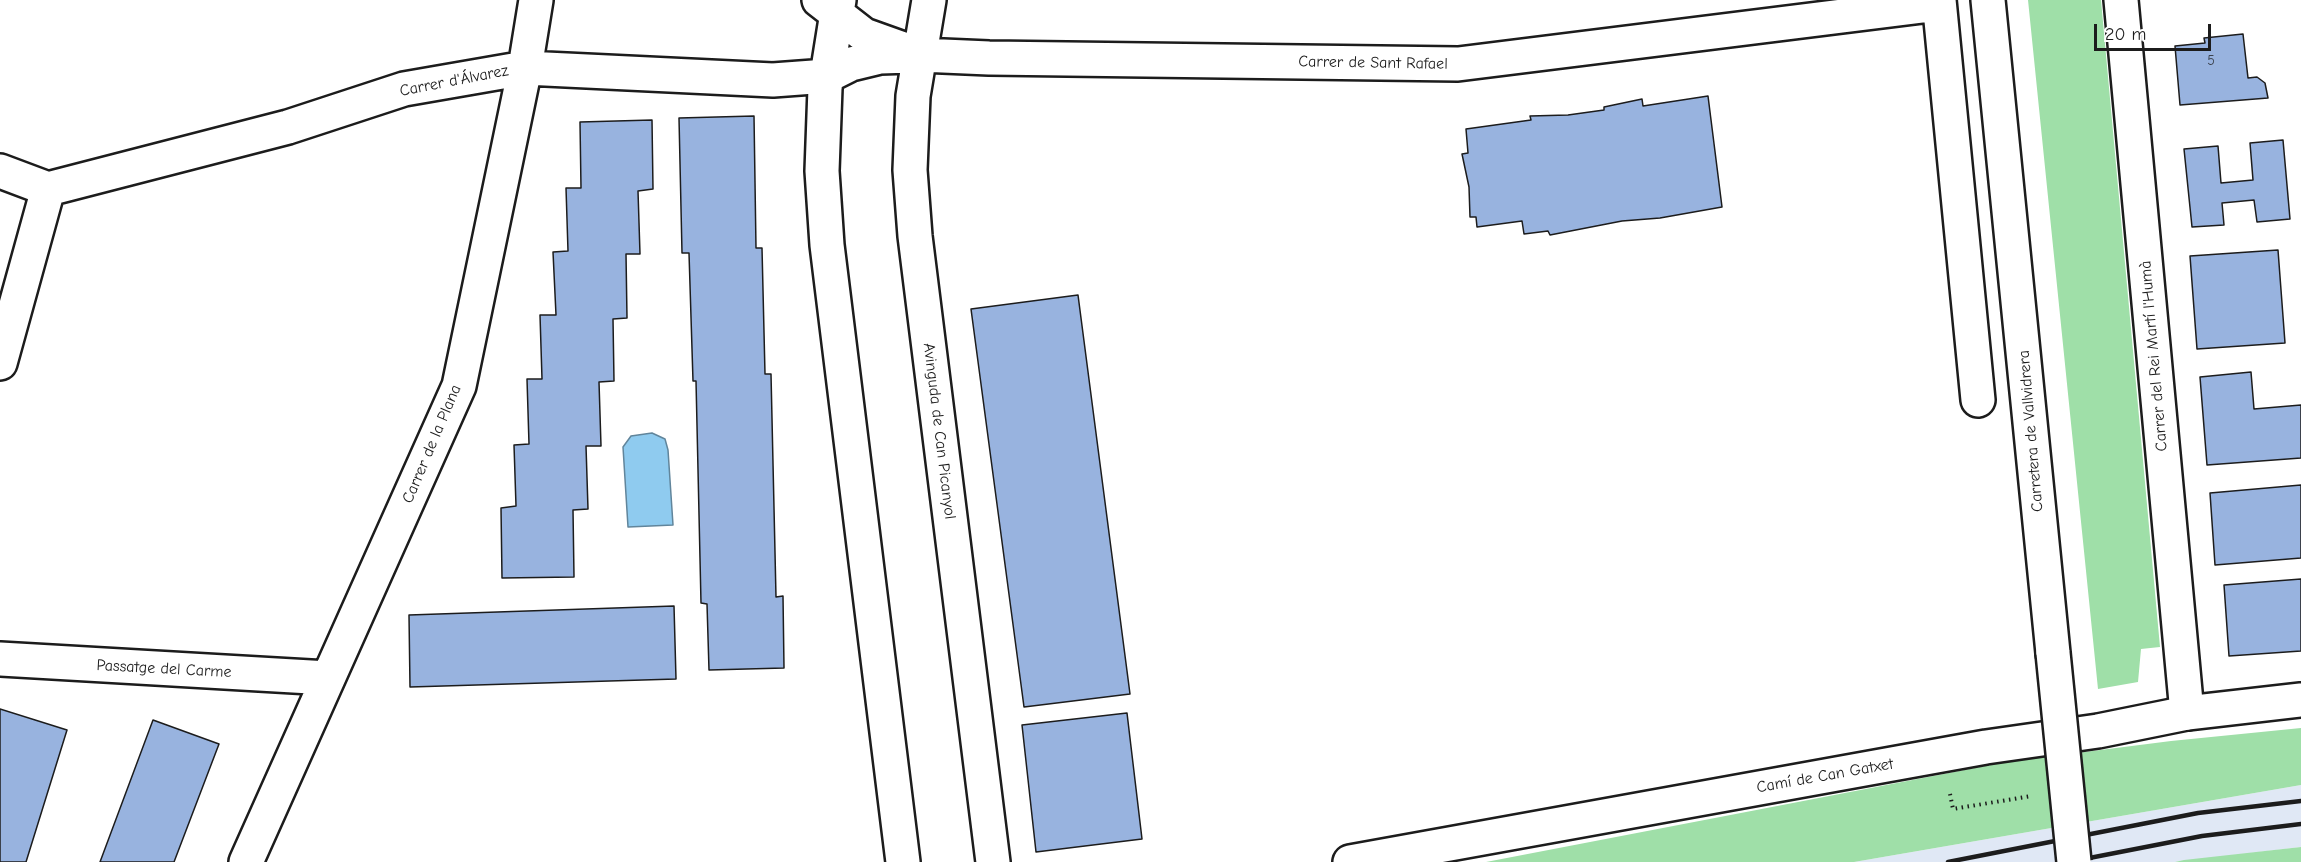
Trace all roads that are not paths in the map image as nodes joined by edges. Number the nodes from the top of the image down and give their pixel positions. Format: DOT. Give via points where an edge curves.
graph roads {
  1 [pos="536,0"];
  2 [pos="929,0"];
  3 [pos="1988,0"];
  4 [pos="2121,0"];
  5 [pos="1939,2"];
  6 [pos="832,4"];
  7 [pos="920,55"];
  8 [pos="525,68"];
  9 [pos="827,76"];
  10 [pos="0,171"];
  11 [pos="48,189"];
  12 [pos="0,363"];
  13 [pos="1978,400"];
  14 [pos="0,659"];
  15 [pos="328,678"];
  16 [pos="2301,700"];
  17 [pos="2187,713"];
  18 [pos="246,862"];
  19 [pos="903,862"];
  20 [pos="993,862"];
  21 [pos="1350,862"];
  22 [pos="2074,862"];
  1 -- 8 [label="street, Carrer de la Plana"];
  2 -- 7 [label="street, Avinguda de Can Picanyol"];
  3 -- 22 [label="street, Carretera de Vallvidrera, bridge"];
  4 -- 17 [label="street, Carrer del Rei Martí l'Humà"];
  5 -- 7 [label="street, Carrer de Sant Rafael" via="1458,64"];
  5 -- 13 [label="street"];
  6 -- 7 [label="street, Carrer de Sant Rafael" via="864,35"];
  6 -- 9 [label="street"];
  7 -- 9 [label="street, Carrer d'Álvarez" via="880,57 851,64"];
  7 -- 20 [label="street, Avinguda de Can Picanyol" via="913,96 910,170 915,236"];
  8 -- 9 [label="street, Carrer d'Álvarez" via="773,80"];
  8 -- 11 [label="street, Carrer d'Álvarez" via="404,89 288,127"];
  8 -- 15 [label="street, Carrer de la Plana" via="459,386"];
  9 -- 19 [label="street" via="822,171 827,245"];
  10 -- 11 [label="street"];
  11 -- 12 [label="street"];
  14 -- 15 [label="street, Passatge del Carme"];
  15 -- 18 [label="street, Carrer de la Plana"];
  16 -- 17 [label="street, Camí de Can Gatxet"];
  17 -- 21 [label="street, Camí de Can Gatxet"];
}
